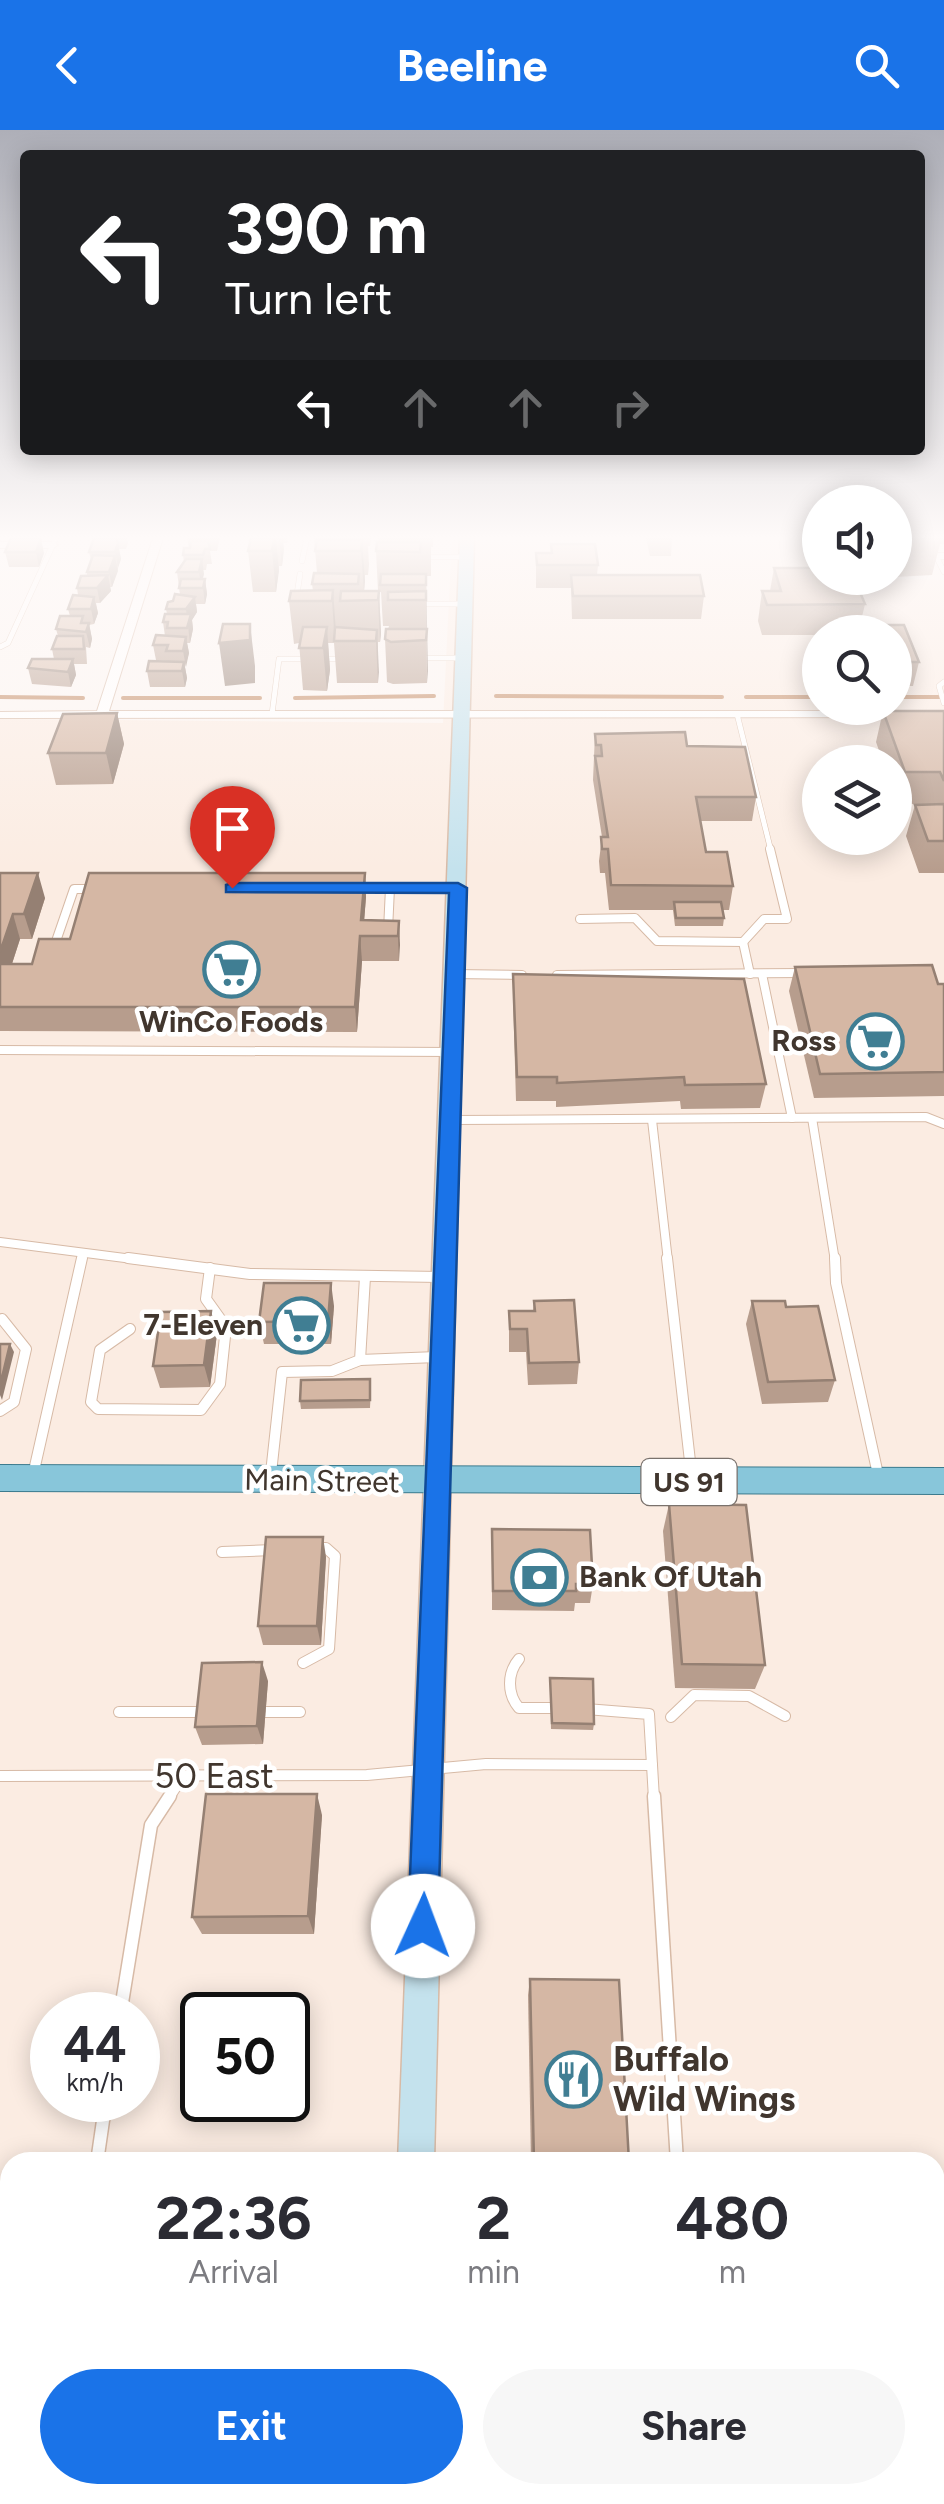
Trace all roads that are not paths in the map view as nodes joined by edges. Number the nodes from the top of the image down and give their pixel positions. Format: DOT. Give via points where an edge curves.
graph roads {
  1 [pos="123,649"];
  2 [pos="466,649"];
  3 [pos="351,658"];
  4 [pos="405,658"];
  5 [pos="466,658"];
  6 [pos="941,684"];
  7 [pos="944,703"];
  8 [pos="102,714"];
  9 [pos="272,714"];
  10 [pos="737,714"];
  11 [pos="944,714"];
  12 [pos="0,715"];
  13 [pos="465,715"];
  14 [pos="350,888"];
  15 [pos="390,888"];
  16 [pos="458,888"];
  17 [pos="94,889"];
  18 [pos="580,919"];
  19 [pos="743,942"];
  20 [pos="387,945"];
  21 [pos="52,955"];
  22 [pos="821,973"];
  23 [pos="455,974"];
  24 [pos="750,974"];
  25 [pos="762,974"];
  26 [pos="531,975"];
  27 [pos="550,975"];
  28 [pos="0,1050"];
  29 [pos="452,1052"];
  30 [pos="792,1118"];
  31 [pos="812,1118"];
  32 [pos="449,1120"];
  33 [pos="652,1120"];
  34 [pos="944,1124"];
  35 [pos="0,1242"];
  36 [pos="83,1254"];
  37 [pos="210,1268"];
  38 [pos="364,1277"];
  39 [pos="443,1277"];
  40 [pos="2,1320"];
  41 [pos="130,1329"];
  42 [pos="440,1358"];
  43 [pos="360,1360"];
  44 [pos="0,1410"];
  45 [pos="0,1478"];
  46 [pos="33,1478"];
  47 [pos="270,1481"];
  48 [pos="944,1481"];
  49 [pos="435,1482"];
  50 [pos="692,1482"];
  51 [pos="880,1482"];
  52 [pos="308,1548"];
  53 [pos="291,1549"];
  54 [pos="222,1552"];
  55 [pos="519,1659"];
  56 [pos="303,1663"];
  57 [pos="119,1712"];
  58 [pos="226,1712"];
  59 [pos="246,1712"];
  60 [pos="300,1712"];
  61 [pos="785,1716"];
  62 [pos="671,1718"];
  63 [pos="652,1765"];
  64 [pos="428,1768"];
  65 [pos="0,1776"];
  66 [pos="183,1776"];
  67 [pos="124,1992"];
  68 [pos="103,2122"];
  69 [pos="98,2152"];
  70 [pos="416,2152"];
  71 [pos="676,2152"];
  1 -- 8 [label="street"];
  2 -- 5 [label="main road"];
  3 -- 9 [label="lane" via="278,658"];
  4 -- 5 [label="lane"];
  5 -- 13 [label="main road"];
  6 -- 7 [label="lane"];
  8 -- 9 [label="street"];
  8 -- 12 [label="street"];
  9 -- 13 [label="street"];
  10 -- 11 [label="street"];
  10 -- 13 [label="street"];
  10 -- 19 [label="lane" via="786,919 764,919"];
  13 -- 16 [label="main road"];
  14 -- 15 [label="lane"];
  15 -- 16 [label="lane"];
  15 -- 20 [label="lane"];
  16 -- 23 [label="main road"];
  17 -- 21 [label="lane" via="74,889"];
  18 -- 19 [label="lane" via="635,918 657,941"];
  19 -- 24 [label="lane"];
  22 -- 25 [label="lane"];
  23 -- 26 [label="lane"];
  23 -- 29 [label="main road"];
  24 -- 25 [label="lane"];
  24 -- 27 [label="lane"];
  25 -- 30 [label="lane"];
  28 -- 29 [label="lane"];
  29 -- 32 [label="main road"];
  30 -- 31 [label="lane"];
  30 -- 33 [label="lane"];
  31 -- 34 [label="lane" via="926,1117"];
  31 -- 51 [label="lane" via="836,1282"];
  32 -- 33 [label="lane"];
  32 -- 39 [label="main road"];
  33 -- 50 [label="lane"];
  35 -- 36 [label="lane"];
  36 -- 37 [label="lane"];
  36 -- 46 [label="lane"];
  37 -- 38 [label="lane"];
  37 -- 41 [label="lane" via="206,1299 226,1327 213,1404 202,1410 98,1409 91,1402 100,1350"];
  38 -- 39 [label="lane"];
  38 -- 43 [label="lane"];
  39 -- 42 [label="main road"];
  40 -- 44 [label="lane" via="26,1349 14,1402"];
  42 -- 43 [label="lane"];
  42 -- 49 [label="main road"];
  43 -- 47 [label="lane" via="332,1371 282,1372"];
  45 -- 46 [label="main road, Main Street / US 91"];
  46 -- 47 [label="main road, Main Street / US 91"];
  47 -- 49 [label="main road, Main Street / US 91"];
  48 -- 51 [label="main road, Main Street / US 91"];
  49 -- 50 [label="main road, Main Street / US 91"];
  49 -- 64 [label="main road"];
  50 -- 51 [label="main road, Main Street / US 91"];
  52 -- 56 [label="lane" via="326,1548 335,1556 329,1649"];
  53 -- 54 [label="lane"];
  55 -- 63 [label="lane" via="511,1668 511,1698 519,1708 648,1714"];
  57 -- 58 [label="lane"];
  59 -- 60 [label="lane"];
  61 -- 62 [label="lane" via="748,1696 694,1695"];
  63 -- 64 [label="lane, 50 East"];
  63 -- 71 [label="lane"];
  64 -- 66 [label="lane, 50 East" via="367,1775"];
  64 -- 70 [label="main road"];
  65 -- 66 [label="lane, 50 East"];
  66 -- 67 [label="lane" via="150,1825"];
  68 -- 69 [label="lane"];
}
